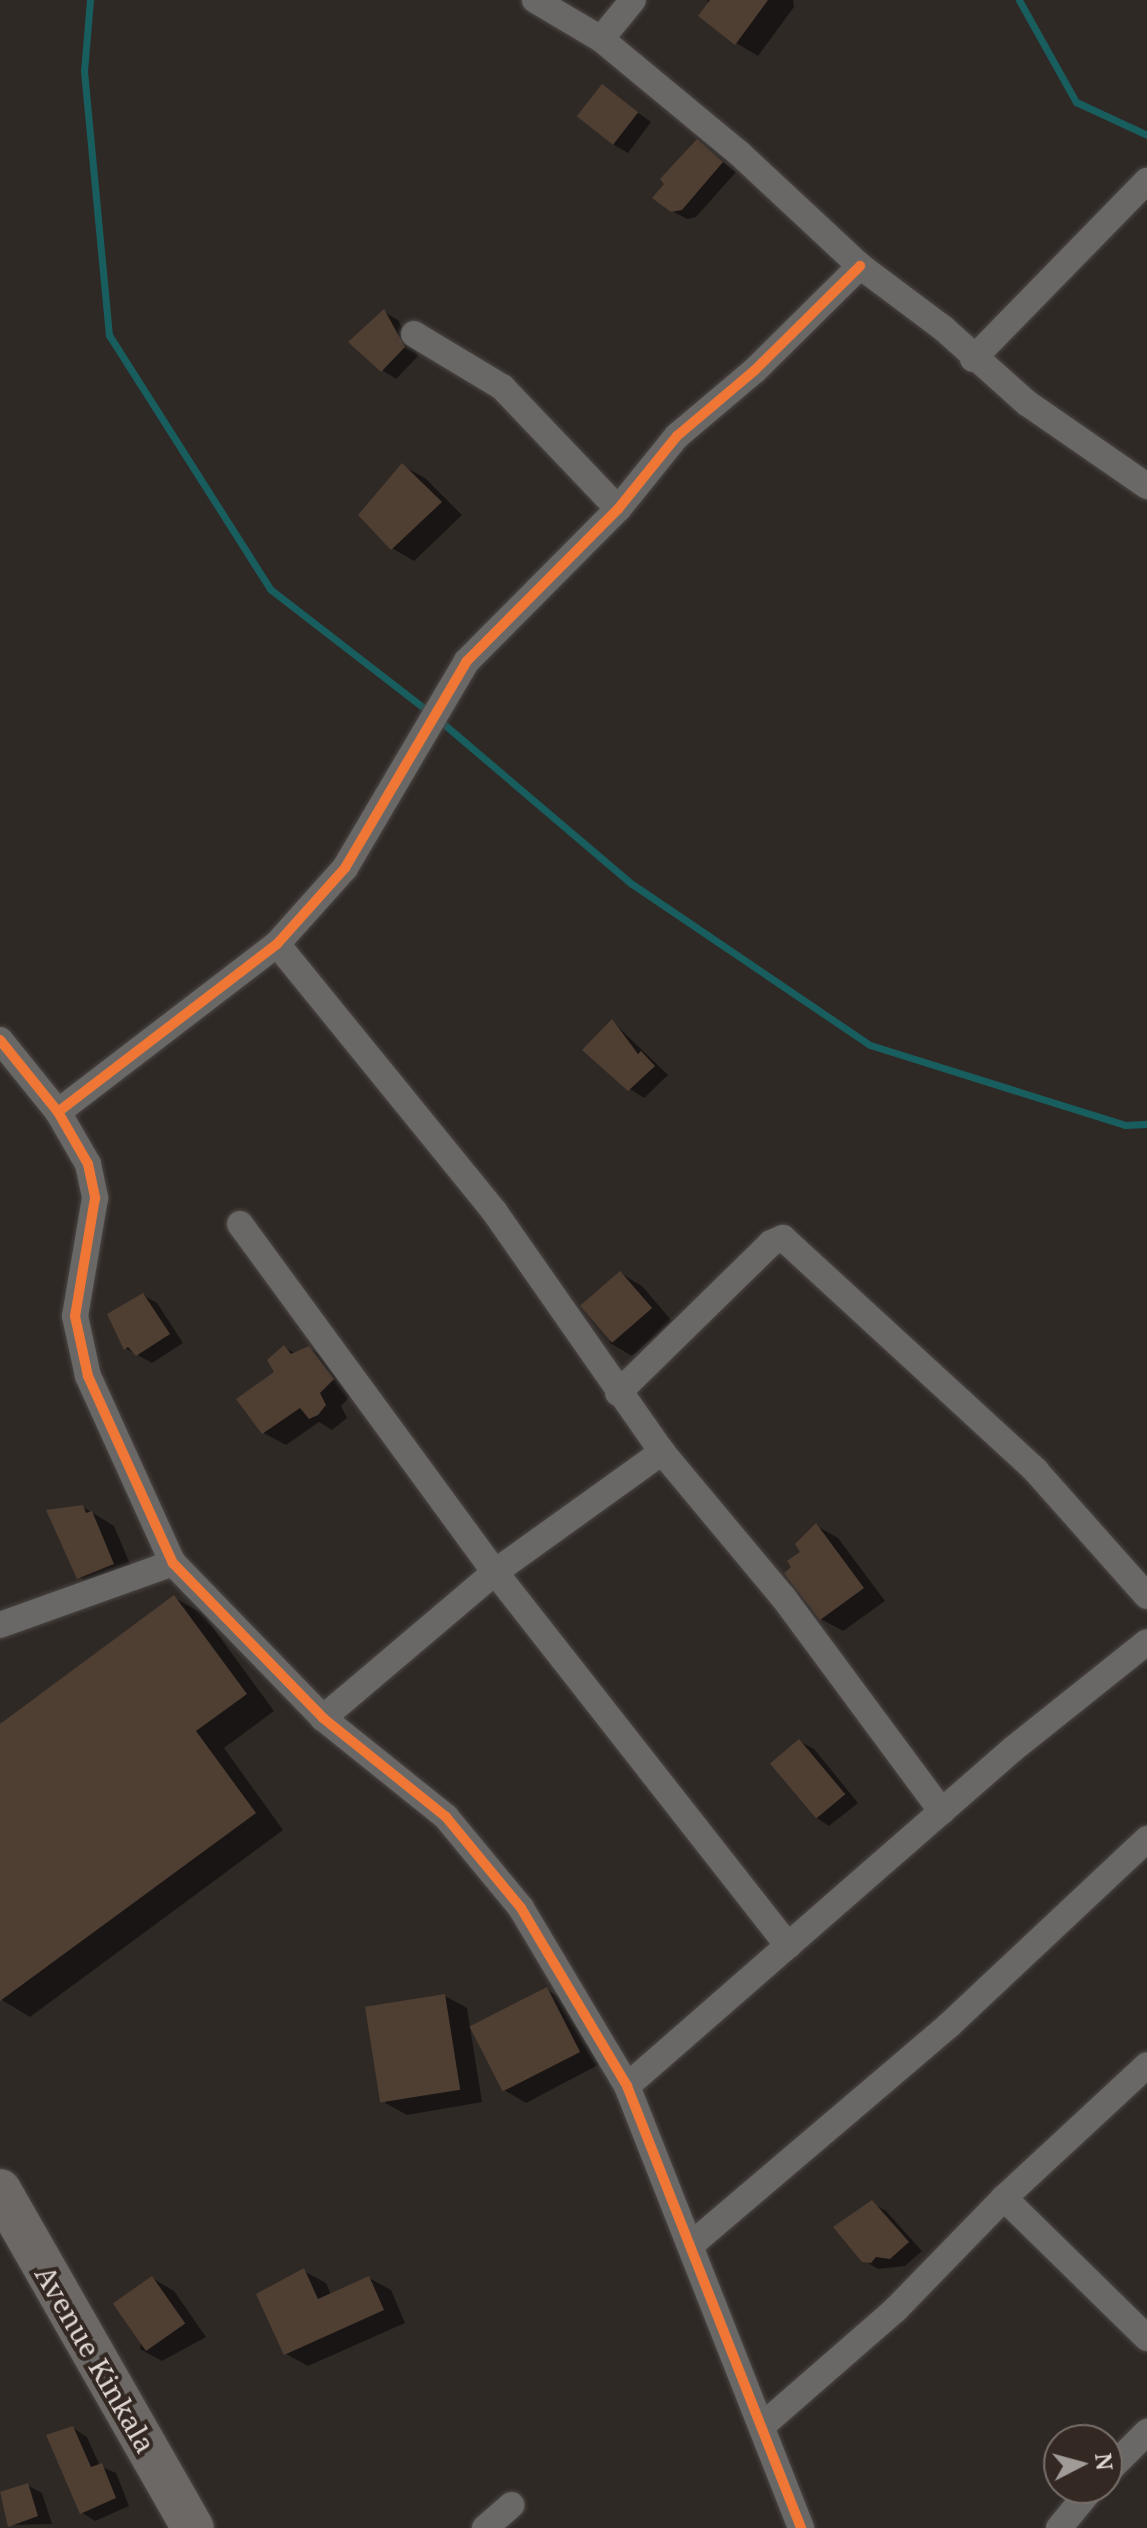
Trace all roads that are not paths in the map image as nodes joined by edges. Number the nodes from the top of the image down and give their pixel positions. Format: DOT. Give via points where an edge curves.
graph roads {
  1 [pos="535,0"];
  2 [pos="633,0"];
  3 [pos="601,39"];
  4 [pos="1147,181"];
  5 [pos="860,266"];
  6 [pos="414,334"];
  7 [pos="973,359"];
  8 [pos="1147,486"];
  9 [pos="618,509"];
  10 [pos="277,944"];
  11 [pos="0,1040"];
  12 [pos="58,1112"];
  13 [pos="240,1224"];
  14 [pos="618,1393"];
  15 [pos="662,1452"];
  16 [pos="173,1563"];
  17 [pos="495,1572"];
  18 [pos="1147,1596"];
  19 [pos="0,1625"];
  20 [pos="1147,1642"];
  21 [pos="323,1718"];
  22 [pos="942,1812"];
  23 [pos="1147,1839"];
  24 [pos="788,1946"];
  25 [pos="1147,2065"];
  26 [pos="627,2086"];
  27 [pos="0,2190"];
  28 [pos="1004,2198"];
  29 [pos="692,2244"];
  30 [pos="1147,2338"];
  31 [pos="762,2426"];
  32 [pos="1147,2432"];
  33 [pos="1123,2456"];
  34 [pos="1079,2504"];
  35 [pos="511,2505"];
  36 [pos="193,2528"];
  37 [pos="485,2528"];
  38 [pos="801,2528"];
  39 [pos="1059,2528"];
  1 -- 3 [label="street"];
  2 -- 3 [label="street"];
  3 -- 5 [label="street" via="740,154"];
  4 -- 7 [label="street"];
  5 -- 7 [label="street" via="943,328"];
  5 -- 9 [label="street" via="755,370 677,436"];
  6 -- 9 [label="street" via="502,387"];
  7 -- 8 [label="street"];
  9 -- 10 [label="street" via="467,661 345,868"];
  10 -- 12 [label="street"];
  10 -- 14 [label="street" via="494,1211"];
  11 -- 12 [label="street"];
  12 -- 16 [label="street" via="88,1164 95,1198 75,1316 88,1376"];
  13 -- 17 [label="street"];
  14 -- 15 [label="street"];
  14 -- 18 [label="street" via="771,1243 783,1238 1036,1471"];
  15 -- 17 [label="street"];
  15 -- 22 [label="street" via="783,1597"];
  16 -- 19 [label="street"];
  16 -- 21 [label="street"];
  17 -- 21 [label="street"];
  17 -- 24 [label="street"];
  20 -- 22 [label="street"];
  21 -- 26 [label="street" via="446,1817 521,1908"];
  22 -- 24 [label="street"];
  23 -- 29 [label="street" via="949,2025"];
  24 -- 26 [label="street"];
  25 -- 28 [label="street"];
  26 -- 29 [label="street"];
  27 -- 36 [label="main road, Avenue Kinkala"];
  28 -- 30 [label="street"];
  28 -- 31 [label="street" via="896,2309"];
  29 -- 31 [label="street"];
  31 -- 38 [label="street"];
  32 -- 33 [label="street"];
  34 -- 39 [label="street"];
  35 -- 37 [label="street"];
}
